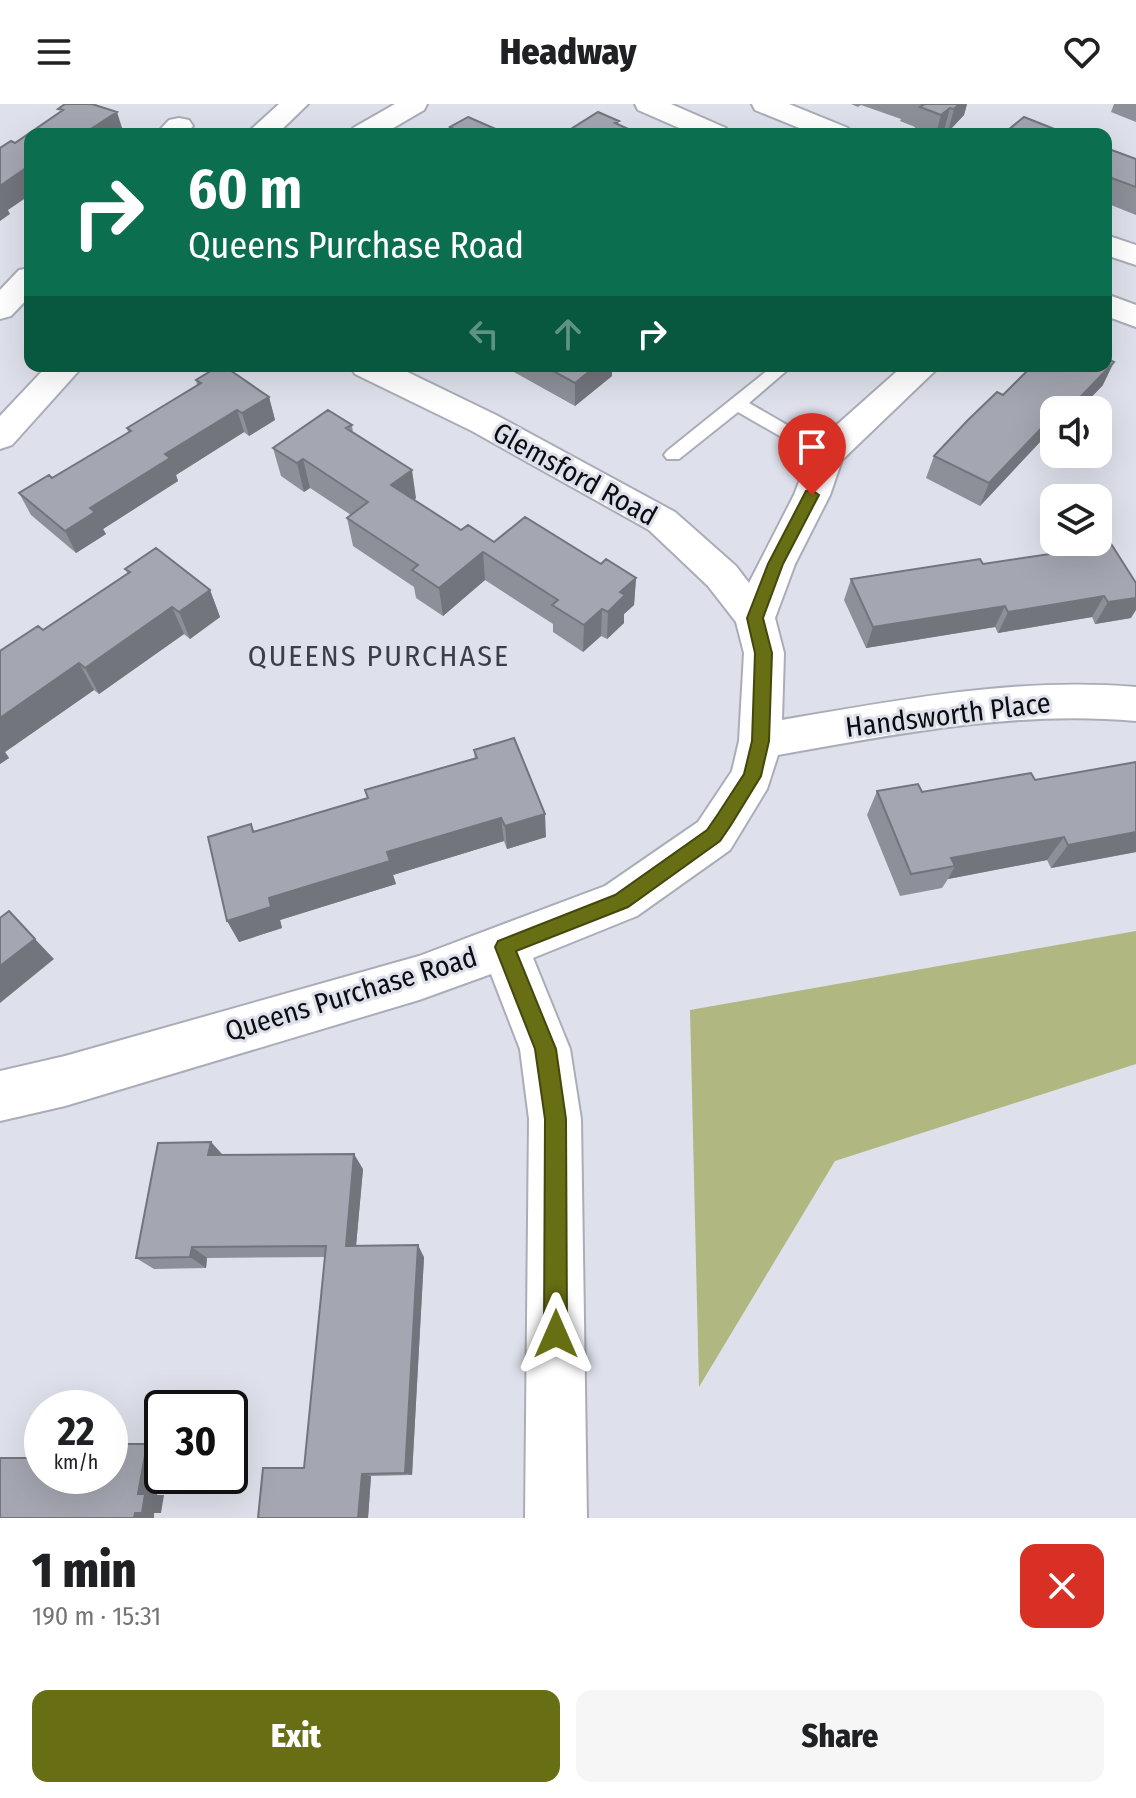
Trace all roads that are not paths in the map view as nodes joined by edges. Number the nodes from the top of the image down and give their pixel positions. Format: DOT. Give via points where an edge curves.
graph roads {
  1 [pos="295,104"];
  2 [pos="414,104"];
  3 [pos="648,104"];
  4 [pos="765,104"];
  5 [pos="267,128"];
  6 [pos="373,128"];
  7 [pos="702,128"];
  8 [pos="823,128"];
  9 [pos="1112,246"];
  10 [pos="1136,256"];
  11 [pos="1112,307"];
  12 [pos="1136,317"];
  13 [pos="60,372"];
  14 [pos="379,372"];
  15 [pos="777,372"];
  16 [pos="916,372"];
  17 [pos="737,404"];
  18 [pos="0,437"];
  19 [pos="673,455"];
  20 [pos="826,455"];
  21 [pos="755,618"];
  22 [pos="1136,704"];
  23 [pos="760,741"];
  24 [pos="505,947"];
  25 [pos="0,1096"];
  26 [pos="556,1518"];
  1 -- 5 [label="street"];
  2 -- 6 [label="street"];
  3 -- 7 [label="street"];
  4 -- 8 [label="street"];
  9 -- 10 [label="street"];
  11 -- 12 [label="street"];
  13 -- 18 [label="street"];
  14 -- 21 [label="street, Glemsford Road" via="662,521 722,576"];
  15 -- 17 [label="lane"];
  16 -- 20 [label="street"];
  17 -- 19 [label="lane"];
  17 -- 20 [label="lane"];
  20 -- 21 [label="street"];
  21 -- 23 [label="street, Queens Purchase Road" via="764,653"];
  22 -- 23 [label="street, Handsworth Place" via="1006,703"];
  23 -- 24 [label="street, Queens Purchase Road" via="752,776 714,836 621,901"];
  24 -- 25 [label="street, Queens Purchase Road" via="419,978"];
  24 -- 26 [label="street" via="545,1049 555,1119"];
}
